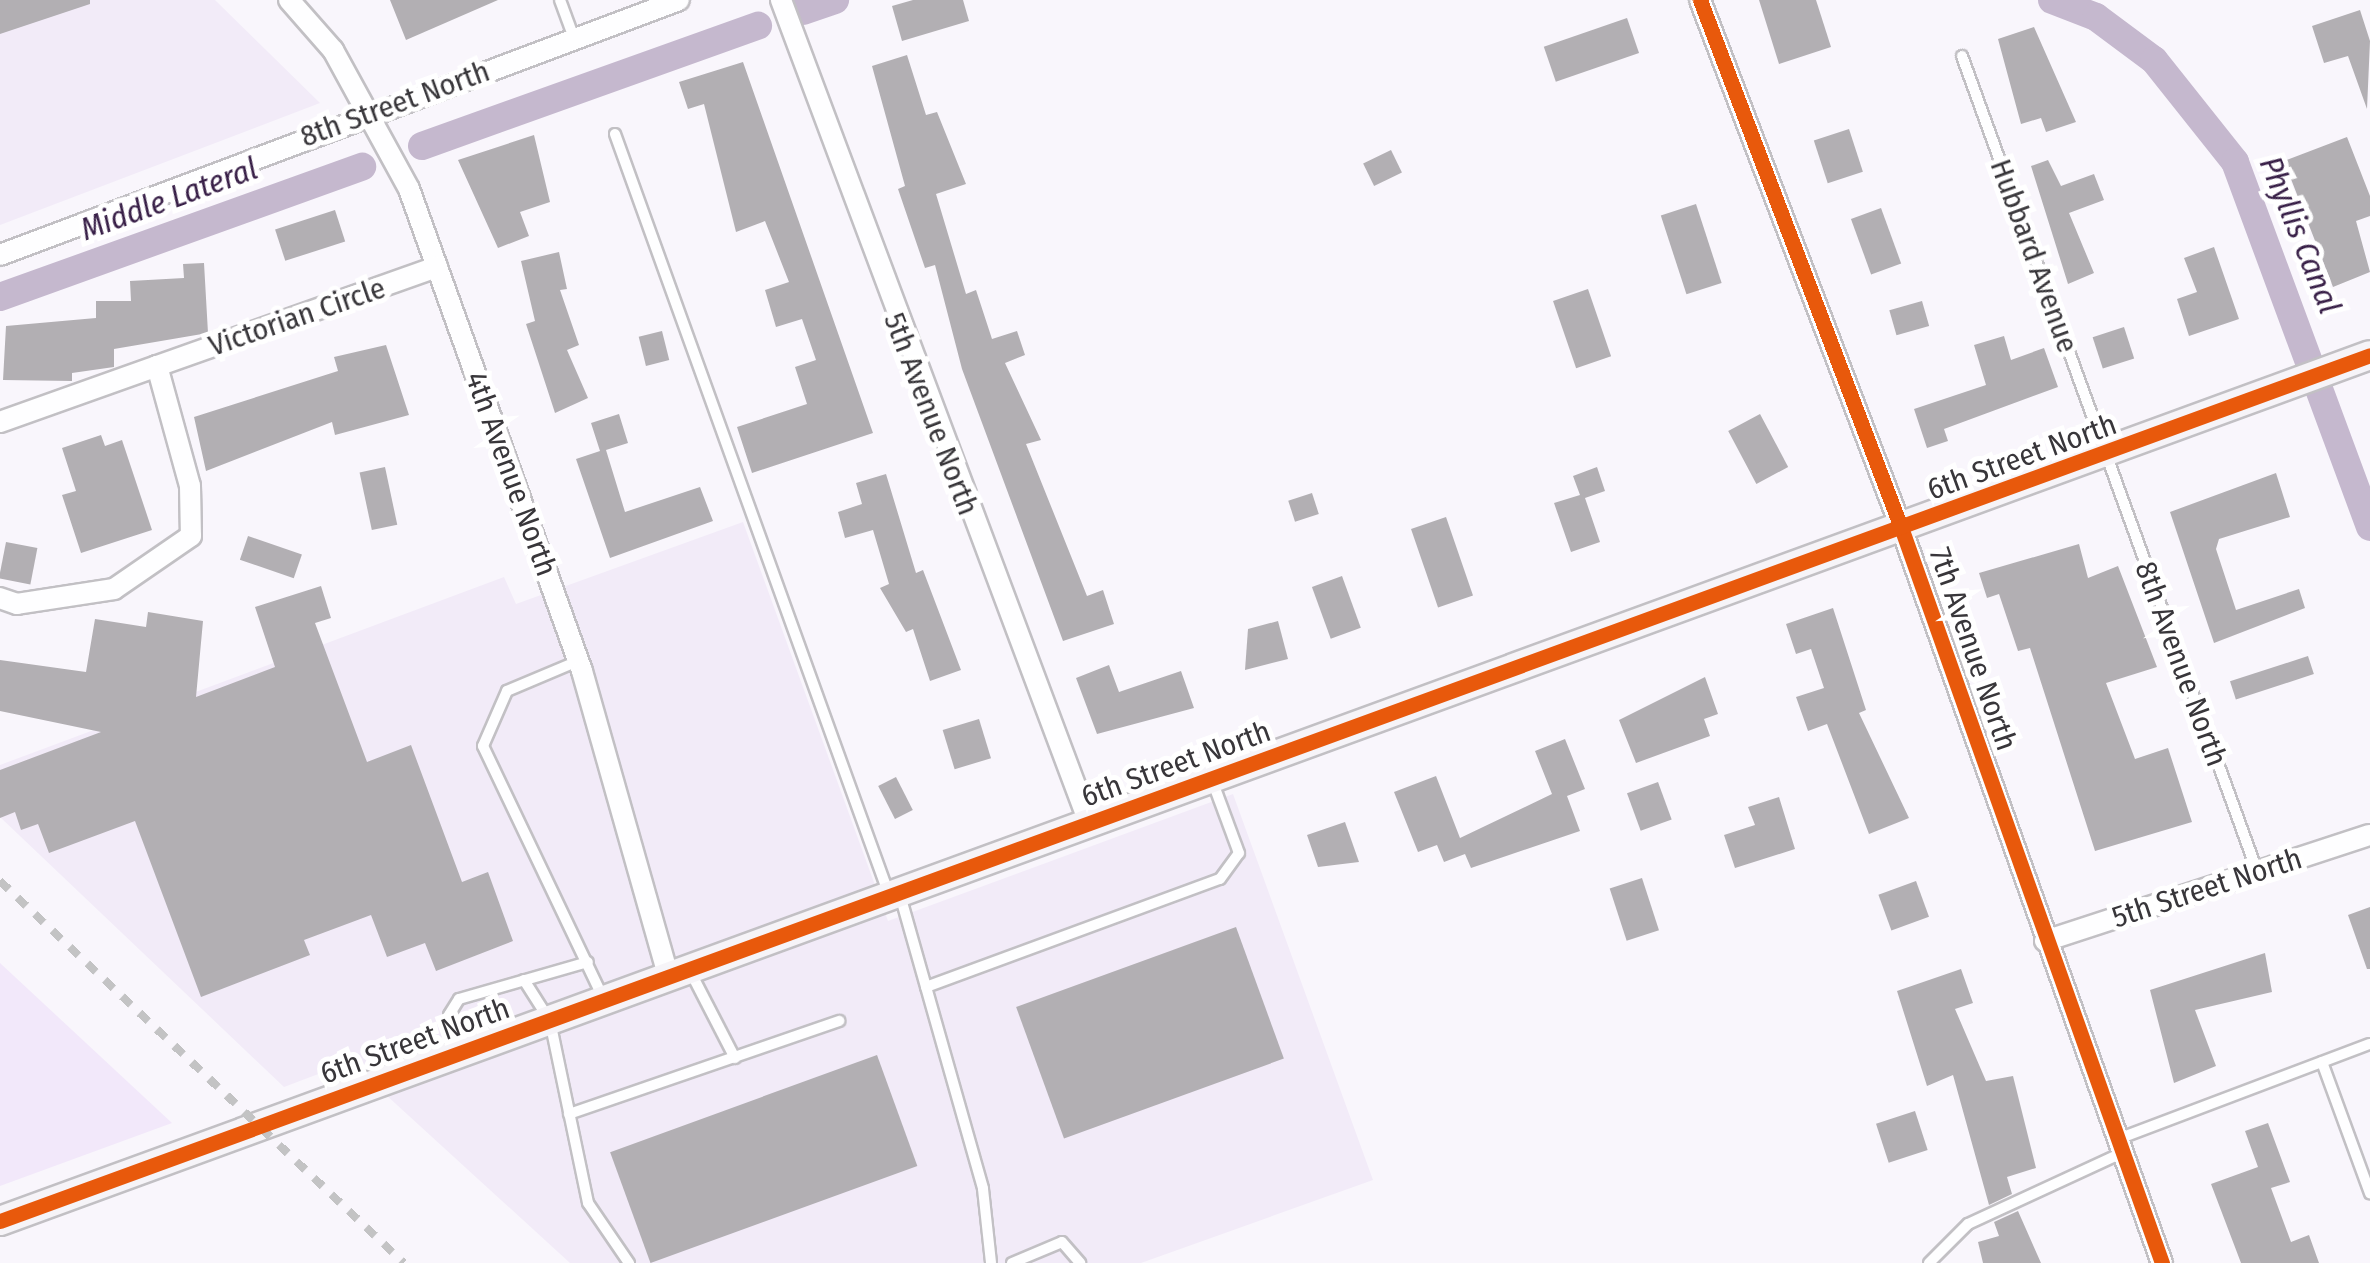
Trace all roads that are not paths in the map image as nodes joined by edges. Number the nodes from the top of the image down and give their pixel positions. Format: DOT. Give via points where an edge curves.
graph roads {
  1 [pos="289,0"];
  2 [pos="560,0"];
  3 [pos="678,0"];
  4 [pos="780,0"];
  5 [pos="1700,0"];
  6 [pos="574,38"];
  7 [pos="1962,56"];
  8 [pos="370,112"];
  9 [pos="615,134"];
  10 [pos="0,255"];
  11 [pos="438,268"];
  12 [pos="2370,355"];
  13 [pos="157,366"];
  14 [pos="0,422"];
  15 [pos="2105,456"];
  16 [pos="1902,530"];
  17 [pos="0,598"];
  18 [pos="578,661"];
  19 [pos="1212,780"];
  20 [pos="1090,825"];
  21 [pos="2369,835"];
  22 [pos="2257,871"];
  23 [pos="895,896"];
  24 [pos="2046,942"];
  25 [pos="588,962"];
  26 [pos="679,974"];
  27 [pos="524,980"];
  28 [pos="926,987"];
  29 [pos="604,1001"];
  30 [pos="839,1020"];
  31 [pos="550,1021"];
  32 [pos="2370,1044"];
  33 [pos="467,1055"];
  34 [pos="734,1058"];
  35 [pos="2322,1062"];
  36 [pos="569,1114"];
  37 [pos="2120,1146"];
  38 [pos="2370,1193"];
  39 [pos="0,1221"];
  40 [pos="629,1263"];
  41 [pos="991,1263"];
  42 [pos="1012,1263"];
  43 [pos="1080,1263"];
  44 [pos="1929,1263"];
  45 [pos="2162,1263"];
  1 -- 8 [label="street, 4th Avenue North"];
  2 -- 6 [label="lane"];
  3 -- 6 [label="street, 8th Street North"];
  4 -- 20 [label="street, 5th Avenue North"];
  5 -- 16 [label="street, 7th Avenue North"];
  6 -- 8 [label="street, 8th Street North"];
  7 -- 15 [label="lane, Hubbard Avenue"];
  8 -- 10 [label="street, 8th Street North"];
  8 -- 11 [label="street, 4th Avenue North"];
  9 -- 23 [label="lane"];
  11 -- 13 [label="street, Victorian Circle"];
  11 -- 18 [label="street, 4th Avenue North"];
  12 -- 15 [label="street, 6th Street North"];
  13 -- 14 [label="street, Victorian Circle"];
  13 -- 17 [label="street" via="190,486 191,536 114,589 18,604"];
  15 -- 16 [label="street, 6th Street North"];
  15 -- 22 [label="lane, 8th Avenue North"];
  16 -- 19 [label="street, 6th Street North"];
  16 -- 24 [label="street, 7th Avenue North"];
  18 -- 25 [label="lane" via="507,690 484,746"];
  18 -- 26 [label="street, 4th Avenue North"];
  19 -- 20 [label="street, 6th Street North"];
  19 -- 28 [label="lane" via="1239,853 1220,879"];
  20 -- 23 [label="street, 6th Street North"];
  21 -- 22 [label="street, 5th Street North"];
  22 -- 24 [label="street, 5th Street North"];
  23 -- 26 [label="street, 6th Street North"];
  23 -- 28 [label="lane"];
  24 -- 37 [label="street, 7th Avenue North"];
  25 -- 27 [label="lane"];
  25 -- 29 [label="lane"];
  26 -- 29 [label="street, 6th Street North"];
  26 -- 34 [label="lane"];
  27 -- 31 [label="lane"];
  27 -- 33 [label="lane" via="450,1006"];
  28 -- 41 [label="lane" via="982,1188"];
  29 -- 31 [label="street, 6th Street North"];
  30 -- 34 [label="lane"];
  31 -- 33 [label="street, 6th Street North"];
  31 -- 36 [label="lane"];
  32 -- 35 [label="lane"];
  33 -- 39 [label="street, 6th Street North"];
  34 -- 36 [label="lane"];
  35 -- 37 [label="lane"];
  35 -- 38 [label="lane"];
  36 -- 40 [label="lane" via="588,1203"];
  37 -- 44 [label="lane" via="1968,1224"];
  37 -- 45 [label="street, 7th Avenue North"];
  42 -- 43 [label="lane" via="1062,1242"];
}
